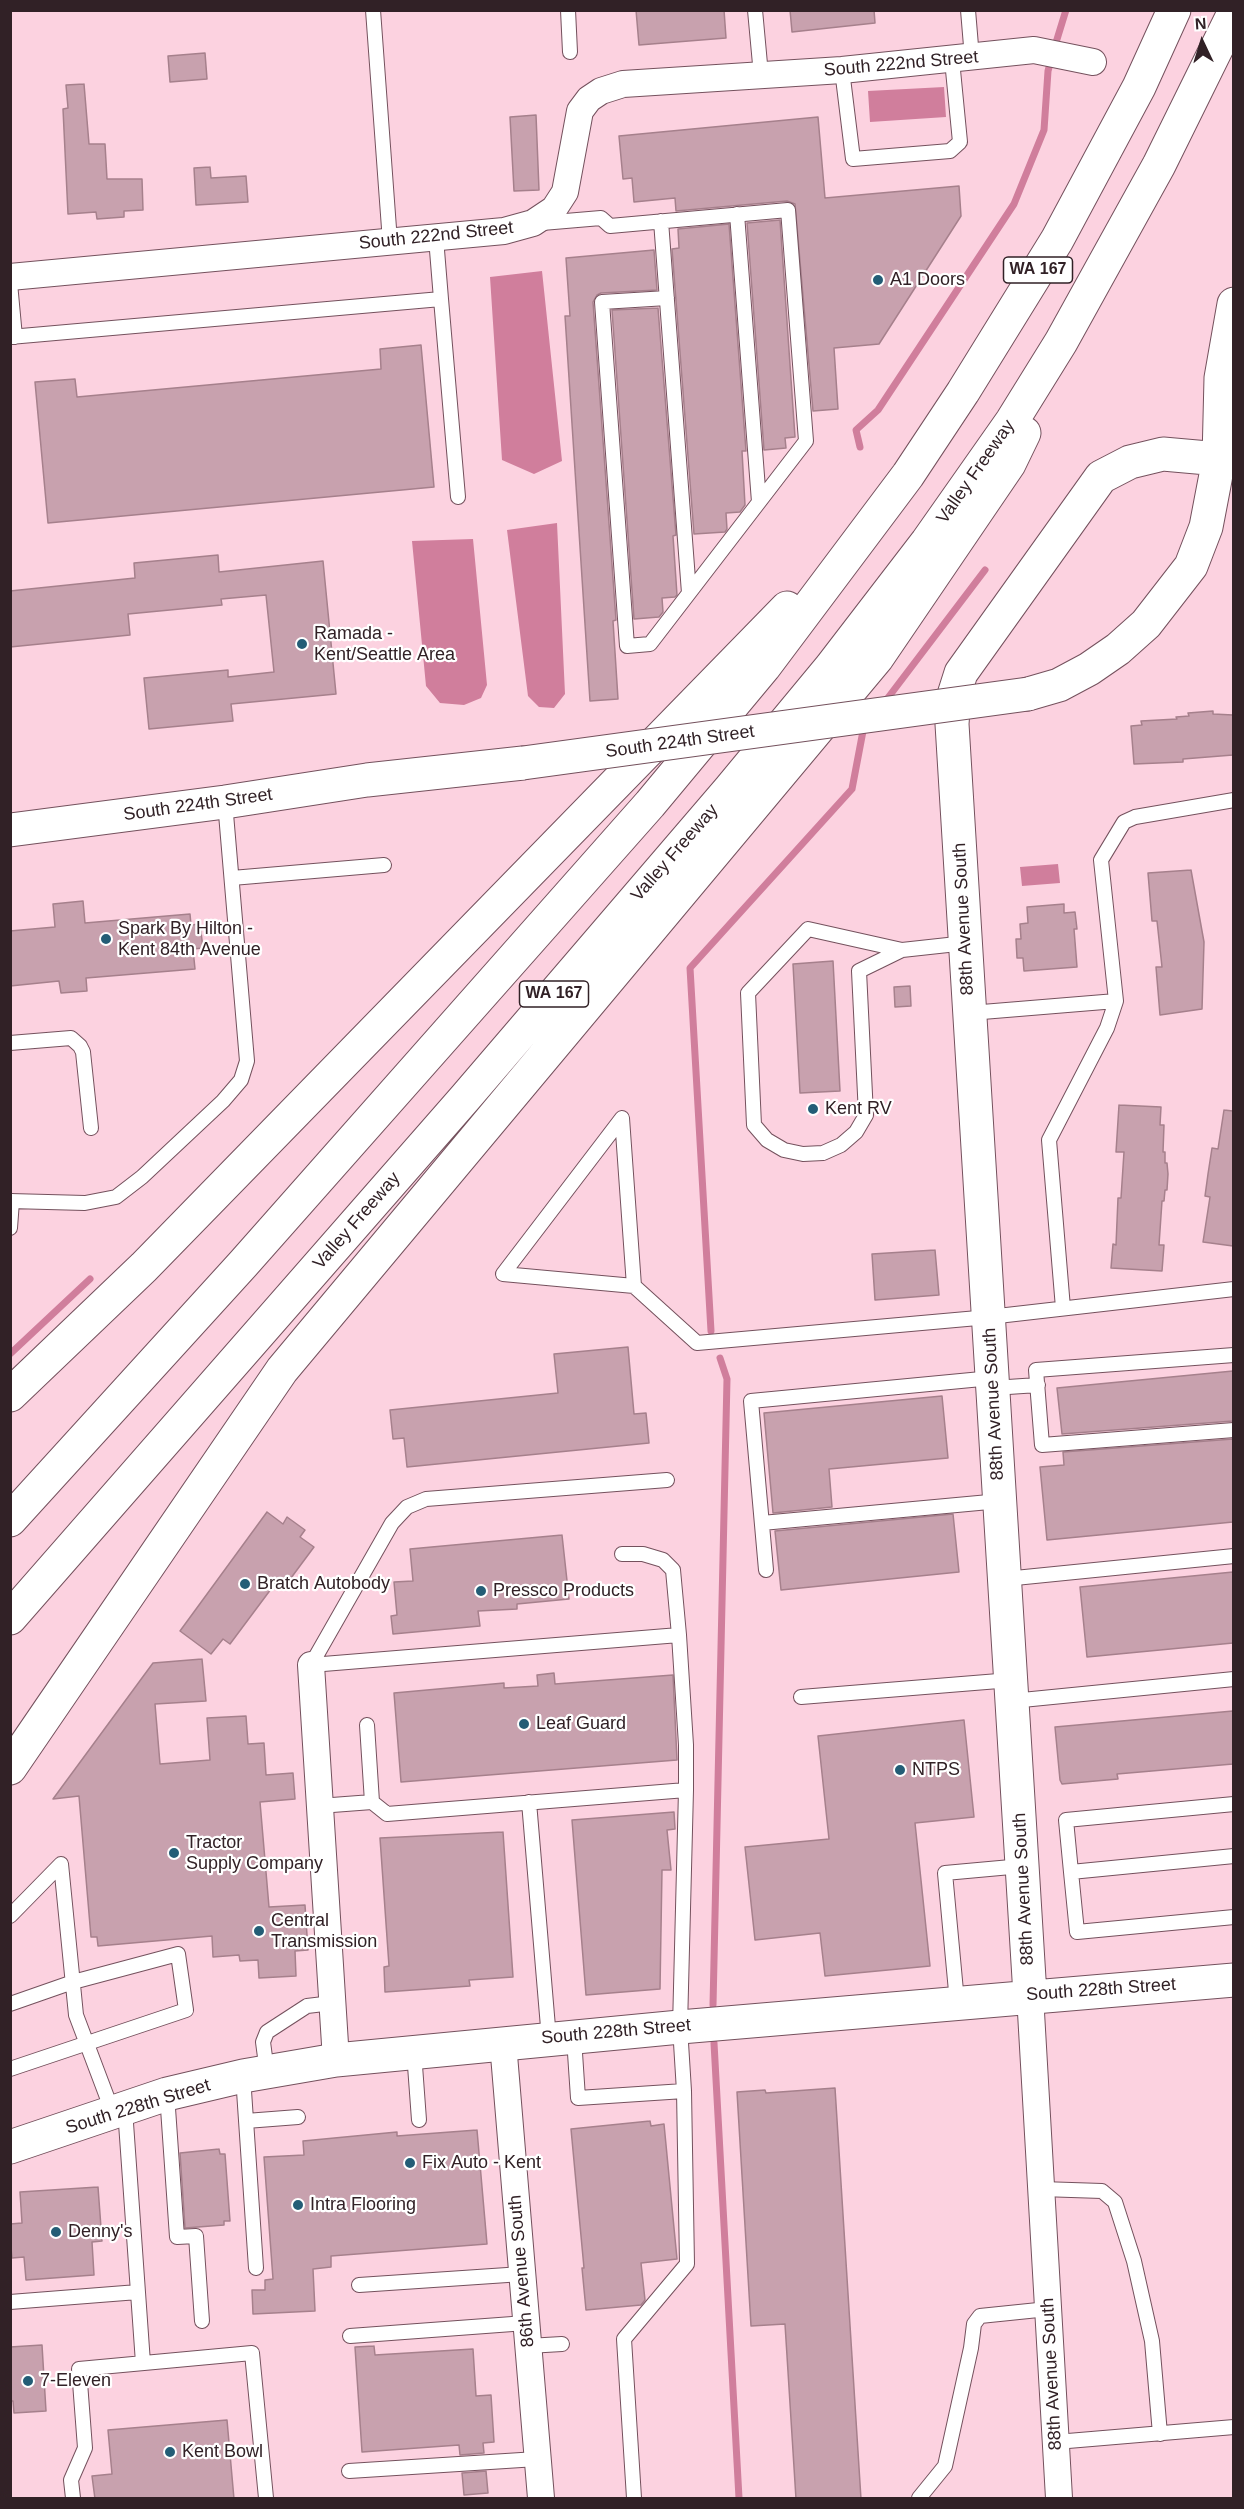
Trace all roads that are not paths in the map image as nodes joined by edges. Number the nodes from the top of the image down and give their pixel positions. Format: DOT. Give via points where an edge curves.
graph roads {
  1 [pos="373,10"];
  2 [pos="568,10"];
  3 [pos="755,10"];
  4 [pos="969,10"];
  5 [pos="1174,10"];
  6 [pos="1233,13"];
  7 [pos="570,51"];
  8 [pos="962,59"];
  9 [pos="1093,62"];
  10 [pos="842,70"];
  11 [pos="761,75"];
  12 [pos="737,214"];
  13 [pos="661,221"];
  14 [pos="534,223"];
  15 [pos="436,238"];
  16 [pos="390,242"];
  17 [pos="10,277"];
  18 [pos="10,283"];
  19 [pos="667,298"];
  20 [pos="441,299"];
  21 [pos="1233,304"];
  22 [pos="13,337"];
  23 [pos="1061,342"];
  24 [pos="1229,460"];
  25 [pos="458,497"];
  26 [pos="759,502"];
  27 [pos="878,515"];
  28 [pos="689,593"];
  29 [pos="1233,800"];
  30 [pos="225,802"];
  31 [pos="17,828"];
  32 [pos="384,865"];
  33 [pos="232,878"];
  34 [pos="966,943"];
  35 [pos="902,950"];
  36 [pos="1116,1001"];
  37 [pos="970,1013"];
  38 [pos="10,1043"];
  39 [pos="91,1128"];
  40 [pos="11,1201"];
  41 [pos="10,1228"];
  42 [pos="634,1286"];
  43 [pos="1233,1289"];
  44 [pos="1063,1308"];
  45 [pos="989,1317"];
  46 [pos="1233,1355"];
  47 [pos="993,1383"];
  48 [pos="1038,1385"];
  49 [pos="10,1395"];
  50 [pos="1233,1430"];
  51 [pos="667,1480"];
  52 [pos="1000,1501"];
  53 [pos="10,1520"];
  54 [pos="762,1523"];
  55 [pos="622,1554"];
  56 [pos="1233,1556"];
  57 [pos="766,1570"];
  58 [pos="1005,1579"];
  59 [pos="10,1618"];
  60 [pos="679,1635"];
  61 [pos="311,1665"];
  62 [pos="1233,1679"];
  63 [pos="1011,1690"];
  64 [pos="801,1697"];
  65 [pos="367,1725"];
  66 [pos="10,1768"];
  67 [pos="686,1790"];
  68 [pos="372,1802"];
  69 [pos="529,1802"];
  70 [pos="1233,1804"];
  71 [pos="319,1806"];
  72 [pos="1233,1856"];
  73 [pos="1022,1866"];
  74 [pos="1071,1872"];
  75 [pos="10,1916"];
  76 [pos="1233,1917"];
  77 [pos="1233,1980"];
  78 [pos="73,1982"];
  79 [pos="1030,1995"];
  80 [pos="957,2002"];
  81 [pos="332,2003"];
  82 [pos="10,2004"];
  83 [pos="680,2026"];
  84 [pos="561,2037"];
  85 [pos="87,2042"];
  86 [pos="503,2043"];
  87 [pos="414,2052"];
  88 [pos="336,2060"];
  89 [pos="10,2069"];
  90 [pos="255,2074"];
  91 [pos="684,2091"];
  92 [pos="167,2094"];
  93 [pos="119,2111"];
  94 [pos="298,2117"];
  95 [pos="419,2120"];
  96 [pos="246,2121"];
  97 [pos="10,2147"];
  98 [pos="1041,2189"];
  99 [pos="256,2268"];
  100 [pos="522,2274"];
  101 [pos="359,2285"];
  102 [pos="138,2292"];
  103 [pos="10,2302"];
  104 [pos="1048,2309"];
  105 [pos="202,2321"];
  106 [pos="527,2334"];
  107 [pos="350,2336"];
  108 [pos="562,2344"];
  109 [pos="143,2363"];
  110 [pos="1233,2427"];
  111 [pos="1160,2434"];
  112 [pos="1056,2442"];
  113 [pos="537,2459"];
  114 [pos="349,2471"];
  115 [pos="73,2499"];
  116 [pos="266,2499"];
  117 [pos="541,2499"];
  118 [pos="634,2499"];
  119 [pos="919,2499"];
  120 [pos="1059,2499"];
  1 -- 16 [label="lane"];
  2 -- 7 [label="lane"];
  3 -- 11 [label="lane"];
  4 -- 8 [label="lane"];
  5 -- 27 [label="main road, WA 167" via="1139,87 1057,240 957,401"];
  6 -- 23 [label="main road, Valley Freeway / WA 167" via="1159,165"];
  8 -- 9 [label="street, South 222nd Street" via="1034,50"];
  8 -- 10 [label="street, South 222nd Street"];
  8 -- 10 [label="lane" via="960,142 950,151 853,159"];
  10 -- 11 [label="street, South 222nd Street"];
  11 -- 14 [label="street, South 222nd Street" via="639,82 601,91 580,111 565,192 554,209"];
  12 -- 13 [label="lane"];
  12 -- 26 [label="lane"];
  12 -- 26 [label="lane" via="788,210 806,441"];
  13 -- 14 [label="lane" via="610,226 602,218"];
  13 -- 19 [label="lane"];
  14 -- 15 [label="street, South 222nd Street" via="504,231"];
  15 -- 16 [label="street, South 222nd Street"];
  15 -- 20 [label="lane"];
  16 -- 17 [label="street, South 222nd Street"];
  18 -- 22 [label="lane"];
  19 -- 28 [label="lane"];
  19 -- 28 [label="lane" via="602,302 627,646 650,644"];
  20 -- 22 [label="lane"];
  20 -- 25 [label="lane"];
  21 -- 24 [label="main road, South 224th Street" via="1221,378"];
  23 -- 59 [label="main road, Valley Freeway / WA 167" via="1012,421 927,542 831,667 465,1098"];
  23 -- 66 [label="main road" via="1010,464 877,658 282,1370"];
  24 -- 30 [label="main road, South 224th Street, bridge" via="1191,566 1146,624 1118,649 1059,685 1028,694"];
  24 -- 34 [label="main road, 88th Avenue South" via="1162,454 1130,462 1101,477 961,673 954,695 952,724"];
  26 -- 28 [label="lane"];
  27 -- 49 [label="main road" via="144,1268"];
  27 -- 53 [label="main road, WA 167" via="764,668 650,804 243,1264"];
  29 -- 36 [label="lane" via="1135,817 1124,822 1101,860"];
  30 -- 31 [label="main road, South 224th Street"];
  30 -- 33 [label="lane"];
  32 -- 33 [label="lane"];
  33 -- 40 [label="lane" via="247,1061 239,1084 116,1197 85,1203"];
  34 -- 35 [label="lane"];
  34 -- 37 [label="main road, 88th Avenue South"];
  35 -- 35 [label="lane" via="808,929 748,993 754,1125 767,1140 784,1150 803,1154 841,1145 856,1132 866,1114 859,971"];
  36 -- 37 [label="lane"];
  36 -- 44 [label="lane" via="1107,1028 1049,1140"];
  37 -- 45 [label="main road, 88th Avenue South"];
  38 -- 39 [label="lane" via="71,1038 80,1046"];
  40 -- 41 [label="lane"];
  42 -- 42 [label="lane" via="503,1274 621,1118 626,1174"];
  42 -- 45 [label="lane" via="697,1343"];
  43 -- 44 [label="lane"];
  44 -- 45 [label="lane"];
  45 -- 47 [label="main road, 88th Avenue South"];
  46 -- 48 [label="lane" via="1036,1370"];
  47 -- 48 [label="lane"];
  47 -- 52 [label="main road, 88th Avenue South"];
  47 -- 54 [label="lane" via="751,1401"];
  48 -- 50 [label="lane" via="1042,1445"];
  51 -- 61 [label="lane" via="426,1500 407,1507 392,1523"];
  52 -- 54 [label="lane"];
  52 -- 58 [label="main road, 88th Avenue South"];
  54 -- 57 [label="lane"];
  55 -- 60 [label="lane" via="643,1554 663,1560 673,1570"];
  56 -- 58 [label="lane"];
  58 -- 63 [label="main road, 88th Avenue South"];
  60 -- 61 [label="lane"];
  60 -- 67 [label="lane"];
  61 -- 71 [label="street"];
  62 -- 63 [label="lane"];
  63 -- 64 [label="lane"];
  63 -- 73 [label="main road, 88th Avenue South"];
  65 -- 68 [label="lane"];
  67 -- 69 [label="lane"];
  67 -- 83 [label="lane"];
  68 -- 69 [label="lane" via="387,1814"];
  68 -- 71 [label="lane"];
  69 -- 84 [label="lane"];
  70 -- 74 [label="lane" via="1066,1820"];
  71 -- 81 [label="street"];
  72 -- 74 [label="lane"];
  73 -- 79 [label="main road, 88th Avenue South"];
  73 -- 80 [label="lane" via="945,1874"];
  74 -- 76 [label="lane" via="1077,1932"];
  75 -- 78 [label="lane" via="61,1864"];
  77 -- 79 [label="main road, South 228th Street"];
  78 -- 82 [label="lane"];
  78 -- 85 [label="lane" via="76,2014"];
  78 -- 85 [label="lane" via="178,1954 186,2010"];
  79 -- 80 [label="main road, South 228th Street"];
  79 -- 98 [label="street, 88th Avenue South"];
  80 -- 83 [label="main road, South 228th Street"];
  81 -- 88 [label="street"];
  81 -- 90 [label="lane" via="307,2006 267,2032"];
  83 -- 84 [label="main road, South 228th Street"];
  83 -- 91 [label="lane"];
  84 -- 86 [label="main road, South 228th Street"];
  84 -- 91 [label="lane" via="578,2098"];
  85 -- 89 [label="lane"];
  85 -- 93 [label="lane"];
  86 -- 87 [label="main road, South 228th Street"];
  86 -- 100 [label="street, 86th Avenue South"];
  87 -- 88 [label="main road, South 228th Street"];
  87 -- 95 [label="lane"];
  88 -- 90 [label="main road, South 228th Street"];
  90 -- 92 [label="main road, South 228th Street"];
  90 -- 96 [label="lane"];
  91 -- 118 [label="lane" via="687,2264 624,2339"];
  92 -- 93 [label="main road, South 228th Street"];
  92 -- 105 [label="lane" via="177,2237 196,2236"];
  93 -- 97 [label="main road, South 228th Street"];
  93 -- 102 [label="lane"];
  94 -- 96 [label="lane"];
  96 -- 99 [label="lane"];
  98 -- 104 [label="street, 88th Avenue South"];
  98 -- 111 [label="lane" via="1102,2191 1114,2202 1134,2261 1152,2341"];
  100 -- 101 [label="lane"];
  100 -- 106 [label="street, 86th Avenue South"];
  102 -- 103 [label="lane"];
  102 -- 109 [label="lane"];
  104 -- 112 [label="street, 88th Avenue South"];
  104 -- 119 [label="lane" via="980,2316 974,2324 945,2466"];
  106 -- 107 [label="lane"];
  106 -- 108 [label="lane"];
  106 -- 113 [label="street, 86th Avenue South"];
  109 -- 115 [label="lane" via="79,2369 85,2448 71,2481"];
  109 -- 116 [label="lane" via="252,2353"];
  110 -- 111 [label="lane"];
  111 -- 112 [label="lane"];
  112 -- 120 [label="street, 88th Avenue South"];
  113 -- 114 [label="lane"];
  113 -- 117 [label="street, 86th Avenue South"];
}
